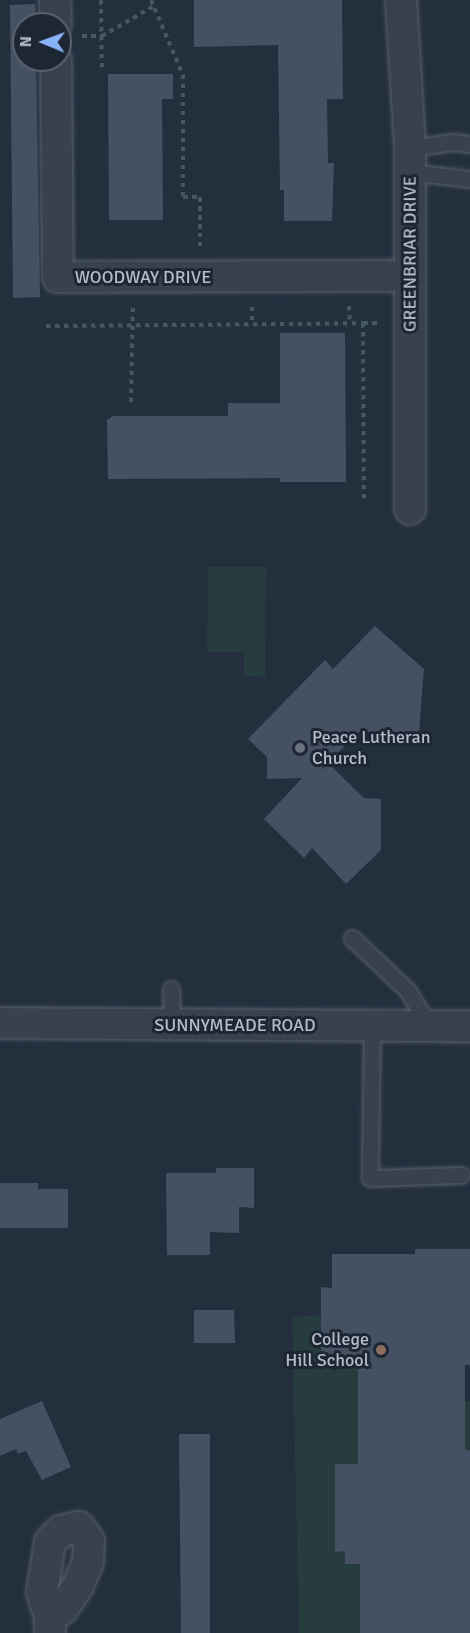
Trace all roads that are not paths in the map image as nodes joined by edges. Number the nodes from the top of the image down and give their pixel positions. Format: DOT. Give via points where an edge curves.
graph roads {
  1 [pos="401,0"];
  2 [pos="61,72"];
  3 [pos="470,144"];
  4 [pos="410,160"];
  5 [pos="470,179"];
  6 [pos="410,276"];
  7 [pos="410,509"];
  8 [pos="352,938"];
  9 [pos="171,989"];
  10 [pos="0,1023"];
  11 [pos="172,1024"];
  12 [pos="372,1026"];
  13 [pos="429,1026"];
  14 [pos="470,1026"];
  15 [pos="461,1175"];
  1 -- 4 [label="street, GREENBRIAR DRIVE"];
  2 -- 6 [label="street, WOODWAY DRIVE" via="58,277"];
  3 -- 4 [label="lane" via="454,142"];
  4 -- 5 [label="lane"];
  4 -- 6 [label="street, GREENBRIAR DRIVE"];
  6 -- 7 [label="street, GREENBRIAR DRIVE"];
  8 -- 13 [label="lane" via="408,991"];
  9 -- 11 [label="lane"];
  10 -- 11 [label="street, SUNNYMEADE ROAD"];
  11 -- 12 [label="street, SUNNYMEADE ROAD"];
  12 -- 13 [label="street, SUNNYMEADE ROAD"];
  12 -- 15 [label="lane" via="370,1178"];
  13 -- 14 [label="street, SUNNYMEADE ROAD"];
}
